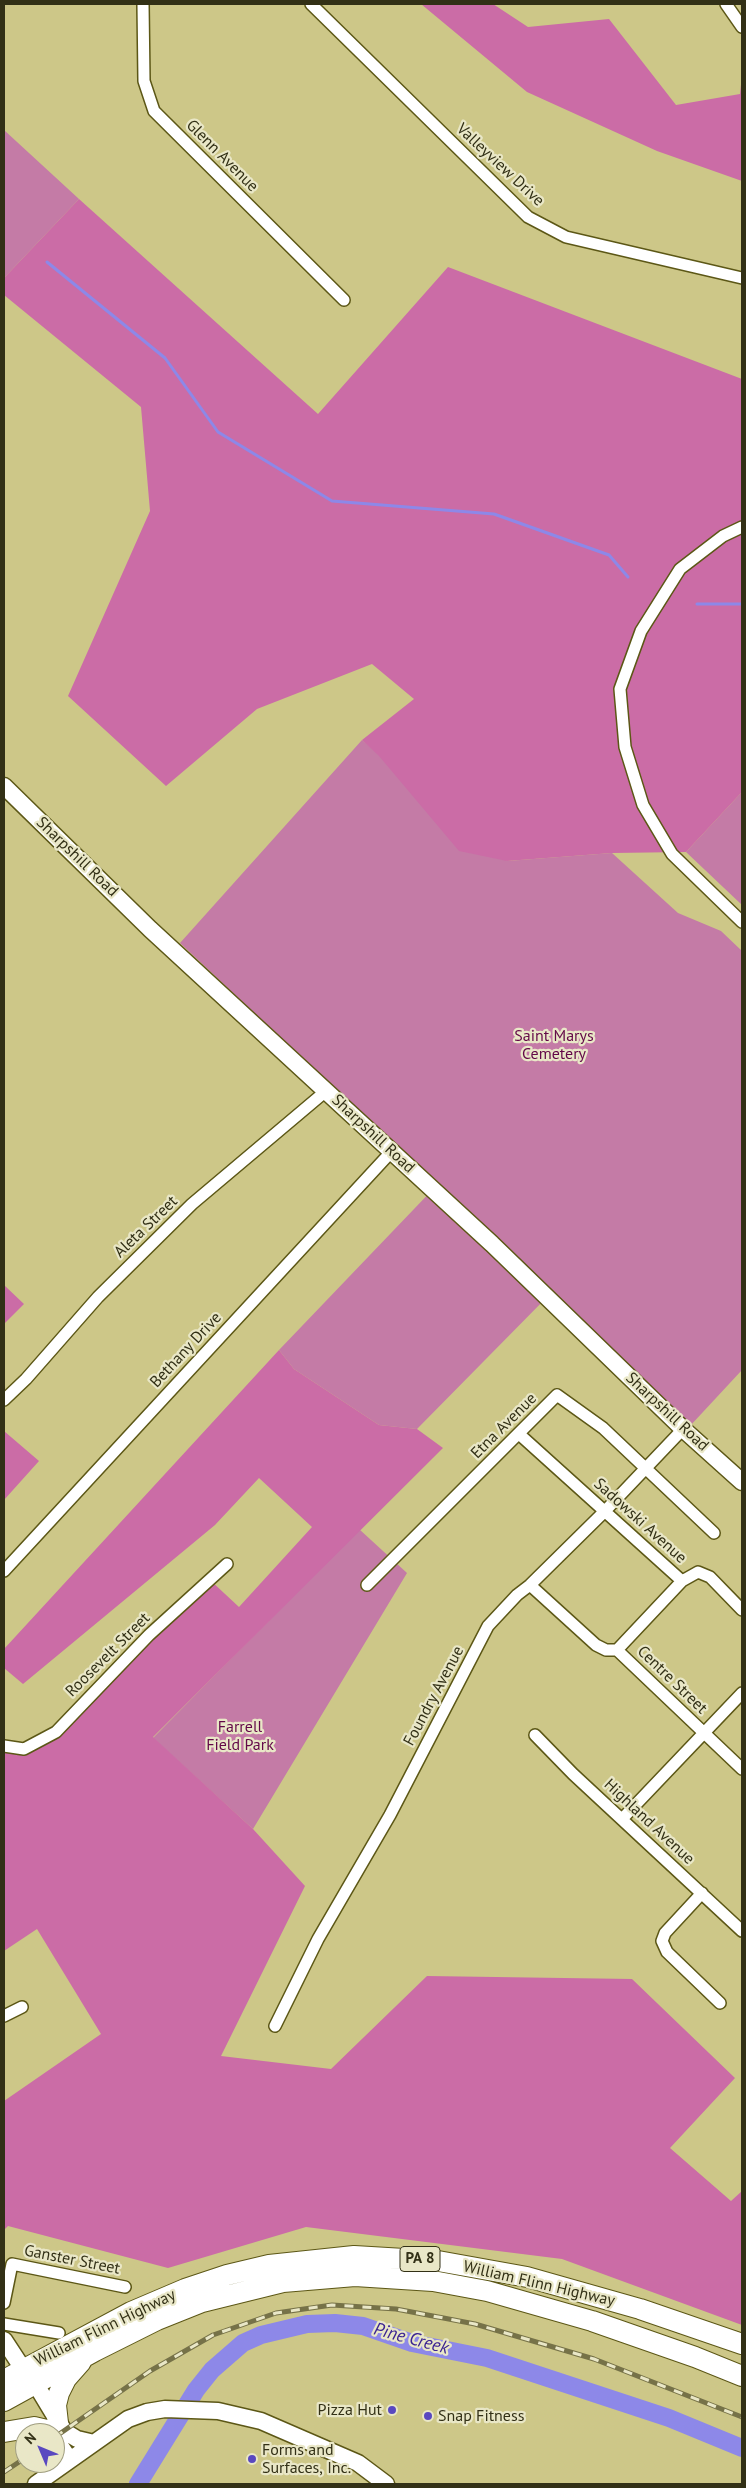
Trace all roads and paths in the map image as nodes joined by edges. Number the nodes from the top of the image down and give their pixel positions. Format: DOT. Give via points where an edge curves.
graph roads {
  1 [pos="143,4"];
  2 [pos="311,4"];
  3 [pos="726,4"];
  4 [pos="742,27"];
  5 [pos="742,278"];
  6 [pos="344,300"];
  7 [pos="742,527"];
  8 [pos="6,794"];
  9 [pos="742,922"];
  10 [pos="326,1091"];
  11 [pos="392,1151"];
  12 [pos="4,1400"];
  13 [pos="683,1429"];
  14 [pos="519,1434"];
  15 [pos="645,1469"];
  16 [pos="742,1482"];
  17 [pos="605,1511"];
  18 [pos="714,1533"];
  19 [pos="227,1564"];
  20 [pos="4,1570"];
  21 [pos="682,1581"];
  22 [pos="367,1585"];
  23 [pos="530,1585"];
  24 [pos="742,1610"];
  25 [pos="617,1650"];
  26 [pos="742,1694"];
  27 [pos="704,1733"];
  28 [pos="535,1735"];
  29 [pos="4,1746"];
  30 [pos="742,1769"];
  31 [pos="622,1819"];
  32 [pos="702,1893"];
  33 [pos="742,1931"];
  34 [pos="720,2002"];
  35 [pos="22,2007"];
  36 [pos="4,2016"];
  37 [pos="275,2026"];
  38 [pos="125,2287"];
  39 [pos="4,2303"];
  40 [pos="4,2324"];
  41 [pos="59,2333"];
  42 [pos="4,2340"];
  43 [pos="742,2344"];
  44 [pos="94,2351"];
  45 [pos="742,2376"];
  46 [pos="4,2380"];
  47 [pos="28,2380"];
  48 [pos="4,2401"];
  49 [pos="50,2423"];
  50 [pos="55,2423"];
  51 [pos="65,2434"];
  52 [pos="94,2443"];
  53 [pos="65,2451"];
  54 [pos="70,2460"];
  55 [pos="36,2484"];
  56 [pos="386,2484"];
  1 -- 6 [label="street, Glenn Avenue" via="144,81 154,111"];
  2 -- 5 [label="street, Valleyview Drive" via="528,217 566,237"];
  3 -- 4 [label="street"];
  7 -- 9 [label="street" via="723,536 680,569 641,631 620,689 626,747 643,805 672,854"];
  8 -- 10 [label="street, Sharpshill Road"];
  10 -- 11 [label="street, Sharpshill Road"];
  10 -- 12 [label="street, Aleta Street" via="192,1204 98,1297"];
  11 -- 13 [label="street, Sharpshill Road"];
  11 -- 20 [label="street, Bethany Drive"];
  13 -- 15 [label="street, Foundry Avenue"];
  13 -- 16 [label="street, Sharpshill Road"];
  14 -- 15 [label="street, Etna Avenue" via="557,1395 603,1428"];
  14 -- 17 [label="street, Sadowski Avenue"];
  14 -- 22 [label="street, Etna Avenue"];
  15 -- 17 [label="street, Foundry Avenue"];
  15 -- 18 [label="street, Etna Avenue"];
  17 -- 21 [label="street, Sadowski Avenue"];
  17 -- 23 [label="street, Foundry Avenue"];
  19 -- 29 [label="street, Roosevelt Street" via="149,1635 56,1732 24,1749"];
  21 -- 24 [label="street, Sadowski Avenue" via="698,1572 710,1577"];
  21 -- 25 [label="street"];
  23 -- 25 [label="street, Centre Street" via="596,1645 606,1650"];
  23 -- 37 [label="street, Foundry Avenue" via="488,1626 390,1815 318,1939"];
  25 -- 27 [label="street, Centre Street"];
  26 -- 27 [label="street"];
  27 -- 30 [label="street, Centre Street"];
  27 -- 31 [label="street"];
  28 -- 31 [label="street, Highland Avenue"];
  31 -- 32 [label="street, Highland Avenue"];
  32 -- 33 [label="street, Highland Avenue"];
  32 -- 34 [label="street" via="665,1933 662,1941 667,1952"];
  35 -- 36 [label="street"];
  38 -- 39 [label="street, Ganster Street" via="12,2264"];
  40 -- 41 [label="street"];
  42 -- 47 [label="street"];
  43 -- 47 [label="highway, William Flinn Highway / PA 8" via="640,2309 518,2276 438,2261 354,2256 268,2265 208,2281 131,2312"];
  44 -- 45 [label="highway, William Flinn Highway / PA 8" via="181,2310 239,2292 316,2278 393,2277 467,2287 560,2311 655,2342"];
  44 -- 47 [label="highway, William Flinn Highway / PA 8"];
  44 -- 50 [label="highway" via="62,2385"];
  46 -- 47 [label="highway, PA 8"];
  47 -- 48 [label="highway, PA 8"];
  47 -- 49 [label="street"];
  51 -- 52 [label="street"];
  52 -- 54 [label="street"];
  52 -- 56 [label="street" via="134,2415 165,2410 234,2414 358,2462"];
  53 -- 54 [label="street"];
  54 -- 55 [label="street"];
}
